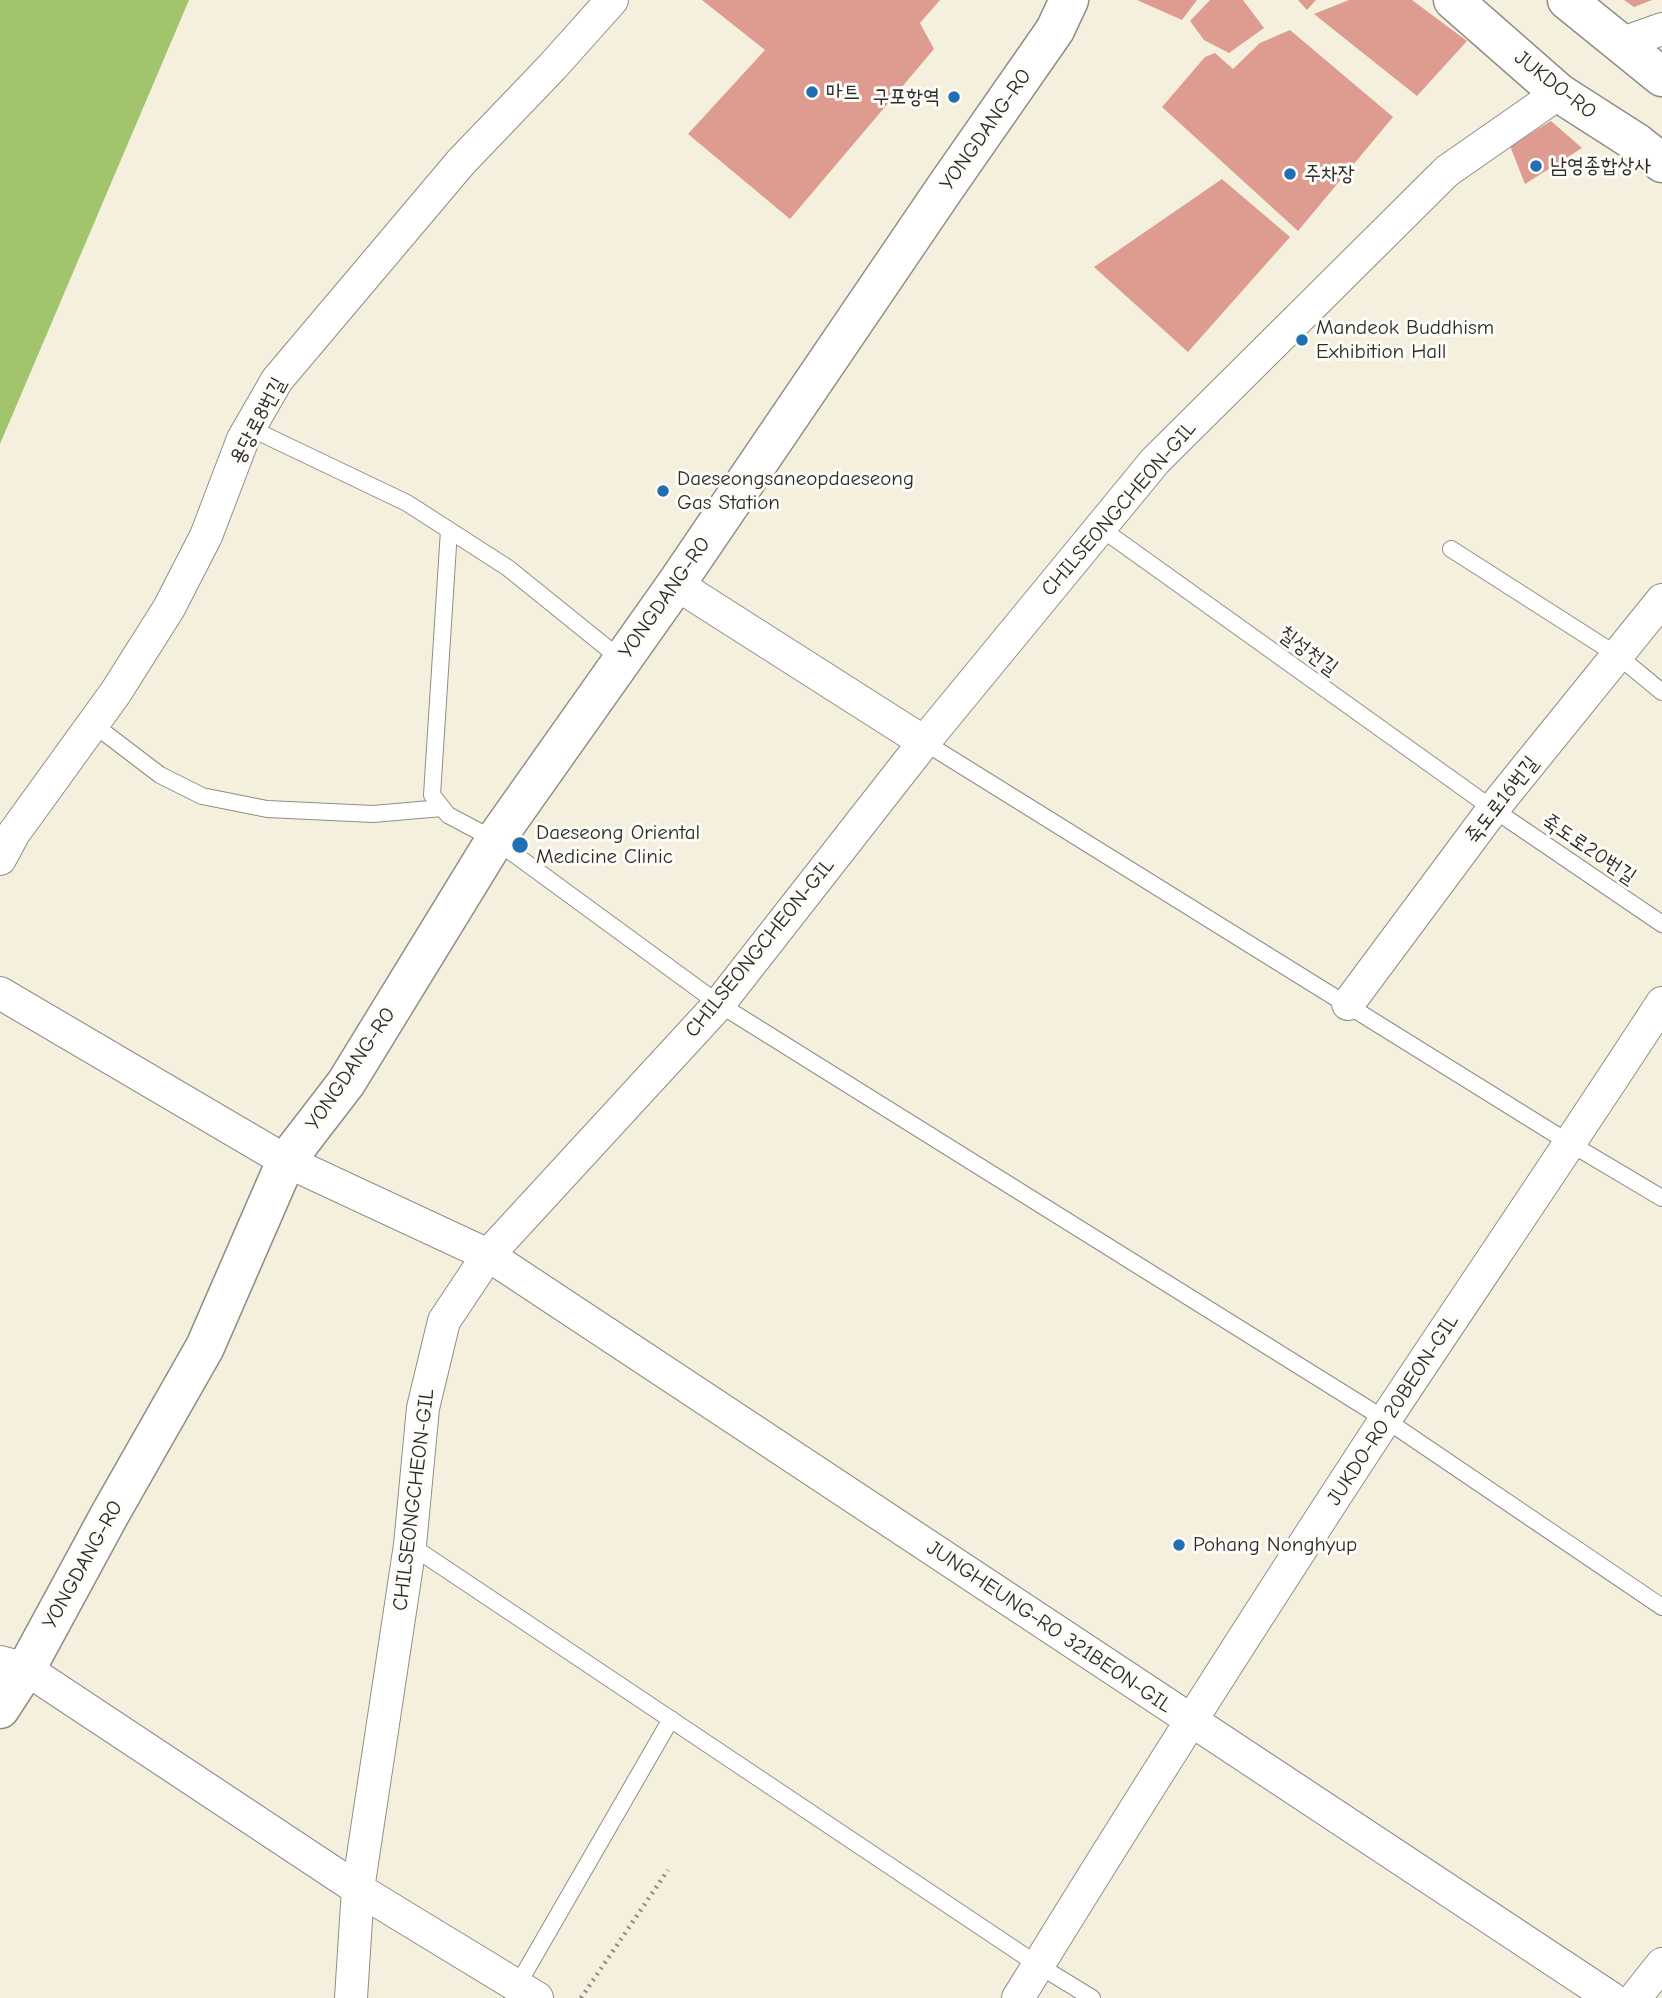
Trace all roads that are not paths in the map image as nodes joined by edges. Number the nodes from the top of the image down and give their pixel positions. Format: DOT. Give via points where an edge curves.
graph roads {
  1 [pos="612,0"];
  2 [pos="1069,0"];
  3 [pos="1453,0"];
  4 [pos="1567,0"];
  5 [pos="1662,29"];
  6 [pos="1620,44"];
  7 [pos="1662,76"];
  8 [pos="1559,93"];
  9 [pos="1662,163"];
  10 [pos="250,428"];
  11 [pos="1099,527"];
  12 [pos="449,530"];
  13 [pos="1451,549"];
  14 [pos="676,584"];
  15 [pos="1662,600"];
  16 [pos="1617,655"];
  17 [pos="622,660"];
  18 [pos="1662,692"];
  19 [pos="93,723"];
  20 [pos="924,742"];
  21 [pos="442,808"];
  22 [pos="1493,809"];
  23 [pos="495,840"];
  24 [pos="0,859"];
  25 [pos="1662,924"];
  26 [pos="0,993"];
  27 [pos="1662,1003"];
  28 [pos="719,1004"];
  29 [pos="1348,1004"];
  30 [pos="1571,1144"];
  31 [pos="286,1161"];
  32 [pos="1662,1198"];
  33 [pos="488,1255"];
  34 [pos="1386,1420"];
  35 [pos="410,1545"];
  36 [pos="1662,1607"];
  37 [pos="13,1665"];
  38 [pos="0,1709"];
  39 [pos="671,1719"];
  40 [pos="1191,1722"];
  41 [pos="358,1889"];
  42 [pos="1662,1964"];
  43 [pos="1038,1965"];
  44 [pos="527,1992"];
  45 [pos="351,1998"];
  46 [pos="1017,1998"];
  47 [pos="1092,1998"];
  48 [pos="1611,1998"];
  49 [pos="1635,1998"];
  1 -- 10 [label="street, 용당로8번길" via="461,162 277,380"];
  2 -- 14 [label="main road, YONGDANG-RO" via="1055,30"];
  3 -- 8 [label="main road, JUKDO-RO"];
  4 -- 6 [label="main road"];
  5 -- 6 [label="street"];
  6 -- 7 [label="main road"];
  8 -- 9 [label="main road, JUKDO-RO"];
  8 -- 11 [label="street, CHILSEONGCHEON-GIL" via="1447,171 1155,461"];
  10 -- 12 [label="lane" via="407,503"];
  10 -- 19 [label="street, 용당로8번길" via="206,536 169,608"];
  11 -- 20 [label="street, CHILSEONGCHEON-GIL"];
  11 -- 22 [label="lane, 칠성천길"];
  12 -- 17 [label="lane" via="508,568"];
  12 -- 21 [label="lane" via="432,795"];
  13 -- 16 [label="lane"];
  14 -- 17 [label="main road, YONGDANG-RO"];
  14 -- 20 [label="street"];
  15 -- 16 [label="street, 죽도로16번길"];
  16 -- 18 [label="lane"];
  16 -- 22 [label="street, 죽도로16번길"];
  17 -- 23 [label="main road, YONGDANG-RO"];
  19 -- 21 [label="lane" via="160,775 202,796 267,809 373,814"];
  19 -- 24 [label="street, 용당로8번길"];
  20 -- 28 [label="street, CHILSEONGCHEON-GIL"];
  20 -- 29 [label="lane"];
  21 -- 23 [label="lane"];
  22 -- 25 [label="lane, 죽도로20번길"];
  22 -- 29 [label="street, 죽도로16번길"];
  23 -- 28 [label="lane"];
  23 -- 31 [label="main road, YONGDANG-RO" via="346,1083"];
  26 -- 31 [label="street"];
  27 -- 30 [label="street, JUKDO-RO 20BEON-GIL"];
  28 -- 33 [label="street, CHILSEONGCHEON-GIL"];
  28 -- 34 [label="lane"];
  29 -- 30 [label="lane"];
  30 -- 32 [label="lane"];
  30 -- 34 [label="street, JUKDO-RO 20BEON-GIL"];
  31 -- 33 [label="street, JUNGHEUNG-RO 321BEON-GIL"];
  31 -- 37 [label="main road, YONGDANG-RO" via="205,1347 110,1514"];
  33 -- 35 [label="street, CHILSEONGCHEON-GIL" via="444,1321 423,1408"];
  33 -- 40 [label="street, JUNGHEUNG-RO 321BEON-GIL"];
  34 -- 36 [label="lane"];
  34 -- 40 [label="street, JUKDO-RO 20BEON-GIL"];
  35 -- 39 [label="lane"];
  35 -- 41 [label="street, CHILSEONGCHEON-GIL"];
  37 -- 38 [label="main road, YONGDANG-RO"];
  37 -- 41 [label="street"];
  39 -- 43 [label="lane"];
  39 -- 44 [label="lane"];
  40 -- 43 [label="street, JUKDO-RO 20BEON-GIL"];
  40 -- 48 [label="street, JUNGHEUNG-RO 321BEON-GIL"];
  41 -- 44 [label="street"];
  41 -- 45 [label="street, CHILSEONGCHEON-GIL"];
  42 -- 49 [label="street"];
  43 -- 46 [label="street, JUKDO-RO 20BEON-GIL"];
  43 -- 47 [label="lane"];
}
